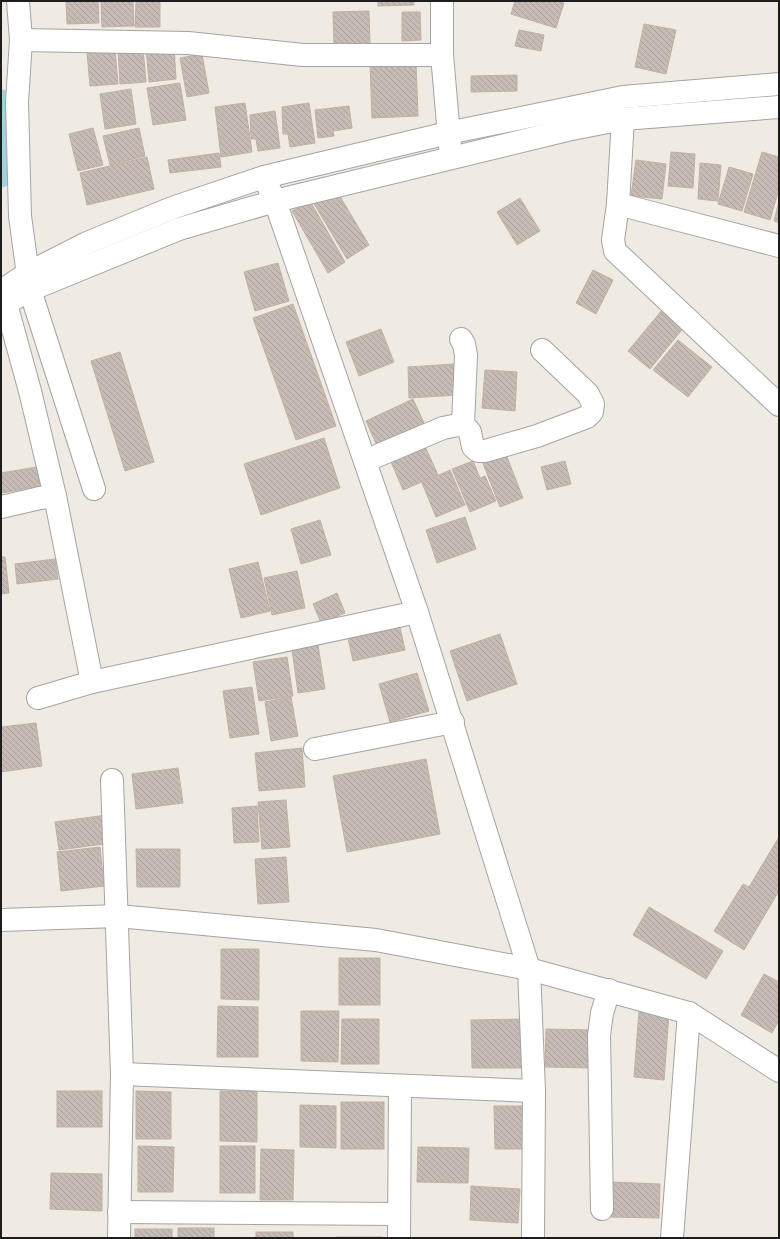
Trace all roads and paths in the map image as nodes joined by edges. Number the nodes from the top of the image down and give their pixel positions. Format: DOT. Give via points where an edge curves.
graph roads {
  1 [pos="18,1"];
  2 [pos="442,1"];
  3 [pos="21,40"];
  4 [pos="442,55"];
  5 [pos="779,84"];
  6 [pos="779,107"];
  7 [pos="623,119"];
  8 [pos="448,133"];
  9 [pos="451,158"];
  10 [pos="264,177"];
  11 [pos="275,200"];
  12 [pos="618,204"];
  13 [pos="779,246"];
  14 [pos="29,282"];
  15 [pos="3,300"];
  16 [pos="461,339"];
  17 [pos="542,350"];
  18 [pos="779,405"];
  19 [pos="463,424"];
  20 [pos="365,461"];
  21 [pos="94,489"];
  22 [pos="55,496"];
  23 [pos="1,507"];
  24 [pos="416,612"];
  25 [pos="92,682"];
  26 [pos="38,698"];
  27 [pos="453,722"];
  28 [pos="315,748"];
  29 [pos="112,780"];
  30 [pos="118,916"];
  31 [pos="1,920"];
  32 [pos="529,969"];
  33 [pos="609,990"];
  34 [pos="689,1013"];
  35 [pos="779,1071"];
  36 [pos="122,1074"];
  37 [pos="400,1086"];
  38 [pos="534,1091"];
  39 [pos="602,1209"];
  40 [pos="119,1212"];
  41 [pos="399,1214"];
  42 [pos="119,1238"];
  43 [pos="399,1238"];
  44 [pos="533,1238"];
  45 [pos="672,1238"];
  1 -- 3 [label="street"];
  2 -- 4 [label="street"];
  3 -- 4 [label="street" via="188,43 303,55"];
  3 -- 14 [label="street" via="17,102 20,216"];
  4 -- 8 [label="street"];
  5 -- 8 [label="street" via="623,97"];
  6 -- 7 [label="street"];
  7 -- 9 [label="street"];
  7 -- 12 [label="street"];
  8 -- 9 [label="street"];
  8 -- 10 [label="street"];
  9 -- 11 [label="street"];
  10 -- 11 [label="street"];
  10 -- 14 [label="street" via="172,208 94,240"];
  11 -- 14 [label="street" via="179,229"];
  11 -- 20 [label="street"];
  12 -- 13 [label="street"];
  12 -- 18 [label="street" via="613,245 618,255"];
  14 -- 15 [label="street"];
  14 -- 21 [label="street"];
  15 -- 22 [label="street" via="29,384"];
  16 -- 19 [label="street" via="466,354"];
  17 -- 19 [label="street" via="588,394 592,412 587,417 537,436 485,451 478,451 473,447 470,432"];
  19 -- 20 [label="street" via="443,428"];
  20 -- 24 [label="street"];
  22 -- 23 [label="street"];
  22 -- 25 [label="street"];
  24 -- 25 [label="street"];
  24 -- 27 [label="street"];
  25 -- 26 [label="street"];
  27 -- 28 [label="street"];
  27 -- 32 [label="street"];
  29 -- 30 [label="street"];
  30 -- 31 [label="street"];
  30 -- 32 [label="street" via="376,940"];
  30 -- 36 [label="street"];
  32 -- 33 [label="street"];
  32 -- 38 [label="street"];
  33 -- 34 [label="street"];
  33 -- 39 [label="street" via="599,1035"];
  34 -- 35 [label="street"];
  34 -- 45 [label="street"];
  36 -- 37 [label="street"];
  36 -- 40 [label="street"];
  37 -- 38 [label="street"];
  37 -- 41 [label="street"];
  38 -- 44 [label="street"];
  40 -- 41 [label="street"];
  40 -- 42 [label="street"];
  41 -- 43 [label="street"];
}
